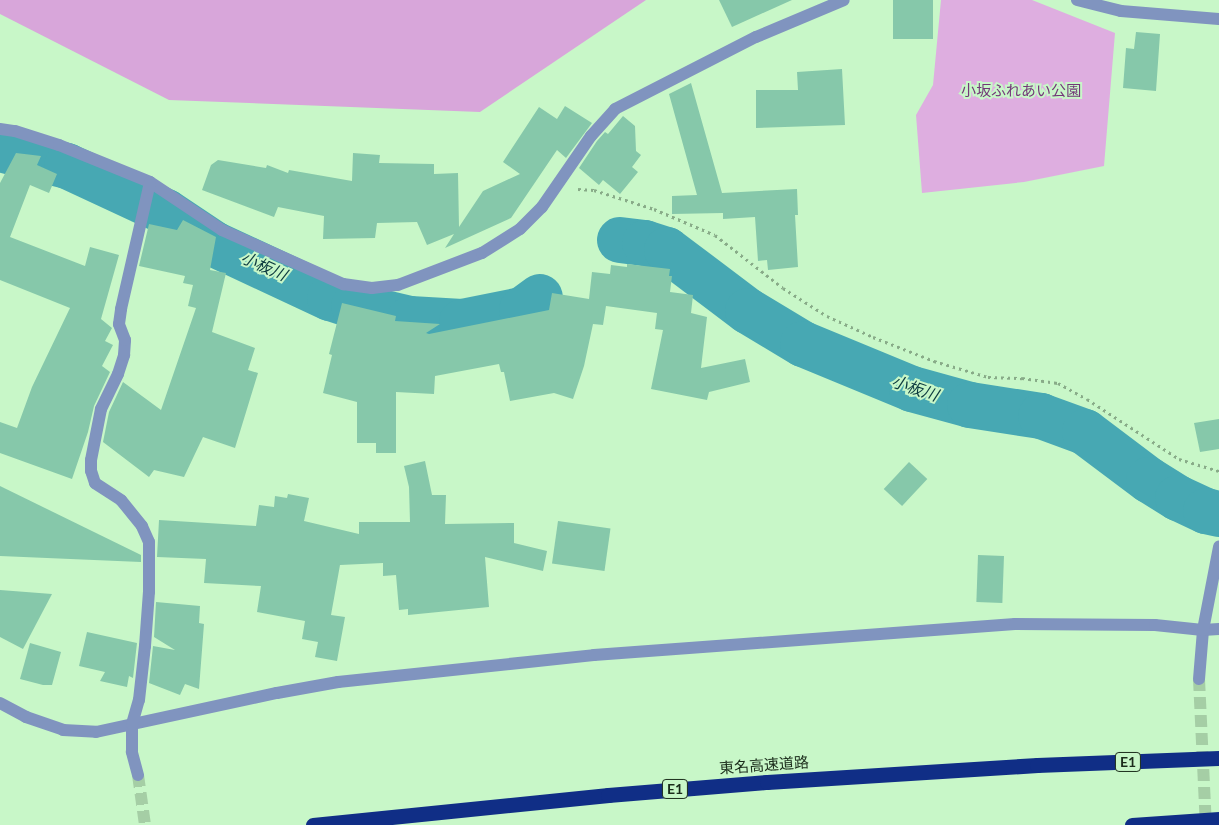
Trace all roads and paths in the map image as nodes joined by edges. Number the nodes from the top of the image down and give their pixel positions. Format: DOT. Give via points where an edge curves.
graph roads {
  1 [pos="844,0"];
  2 [pos="1078,0"];
  3 [pos="1219,19"];
  4 [pos="0,128"];
  5 [pos="150,182"];
  6 [pos="557,187"];
  7 [pos="1219,471"];
  8 [pos="1219,547"];
  9 [pos="1219,629"];
  10 [pos="1203,630"];
  11 [pos="1199,680"];
  12 [pos="0,703"];
  13 [pos="132,724"];
  14 [pos="1219,758"];
  15 [pos="138,775"];
  16 [pos="1219,819"];
  17 [pos="313,825"];
  18 [pos="1132,825"];
  1 -- 6 [label="street" via="756,36 615,109 591,136"];
  2 -- 3 [label="street" via="1122,11"];
  4 -- 5 [label="street" via="59,145"];
  5 -- 6 [label="street" via="222,230 343,284 372,288 398,285 482,253 520,229"];
  5 -- 13 [label="street" via="121,310 119,324 125,340 124,355 101,409 90,460 95,483 121,500 142,526 149,542 145,646"];
  6 -- 7 [label="path" via="594,190 684,220 715,235 783,288 827,316 934,361 988,377 1058,384 1180,459"];
  8 -- 10 [label="street"];
  9 -- 10 [label="street"];
  10 -- 11 [label="street"];
  10 -- 13 [label="street" via="1155,625 1015,624 594,655 338,682"];
  12 -- 13 [label="street" via="26,717 63,730 96,732"];
  13 -- 15 [label="street" via="132,752"];
  14 -- 17 [label="highway, 東名高速道路 / E1" via="1037,765 767,782"];
  16 -- 18 [label="highway"];
}
